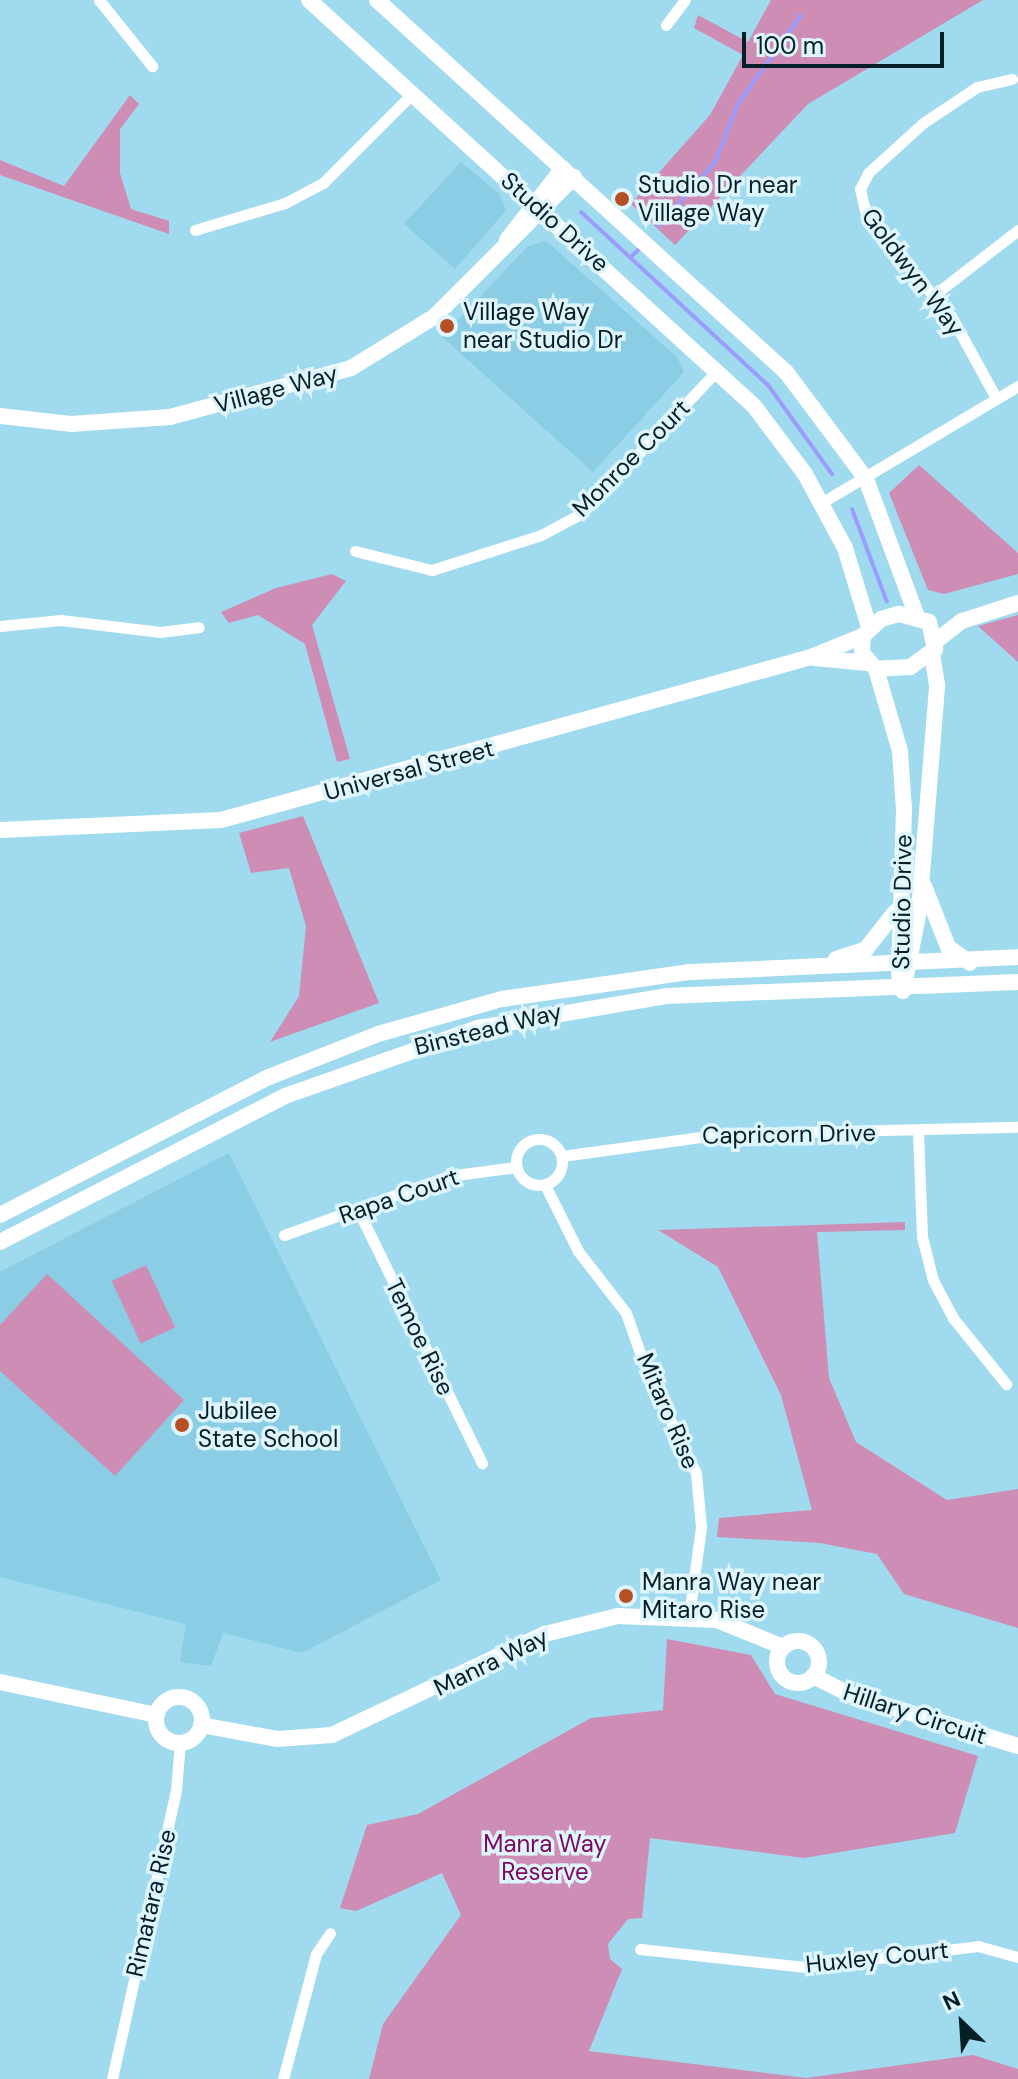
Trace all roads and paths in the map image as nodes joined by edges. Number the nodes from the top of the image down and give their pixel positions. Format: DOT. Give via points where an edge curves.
graph roads {
  1 [pos="99,0"];
  2 [pos="309,0"];
  3 [pos="377,0"];
  4 [pos="685,0"];
  5 [pos="666,25"];
  6 [pos="152,66"];
  7 [pos="1012,79"];
  8 [pos="413,93"];
  9 [pos="569,173"];
  10 [pos="537,207"];
  11 [pos="195,230"];
  12 [pos="1018,230"];
  13 [pos="934,295"];
  14 [pos="716,372"];
  15 [pos="1018,386"];
  16 [pos="995,396"];
  17 [pos="0,416"];
  18 [pos="866,479"];
  19 [pos="821,503"];
  20 [pos="355,551"];
  21 [pos="1018,603"];
  22 [pos="916,614"];
  23 [pos="0,626"];
  24 [pos="199,627"];
  25 [pos="866,632"];
  26 [pos="934,647"];
  27 [pos="811,657"];
  28 [pos="872,666"];
  29 [pos="0,830"];
  30 [pos="921,877"];
  31 [pos="899,905"];
  32 [pos="1018,957"];
  33 [pos="970,963"];
  34 [pos="904,965"];
  35 [pos="799,967"];
  36 [pos="1018,982"];
  37 [pos="903,991"];
  38 [pos="1018,1127"];
  39 [pos="918,1132"];
  40 [pos="562,1156"];
  41 [pos="516,1167"];
  42 [pos="545,1185"];
  43 [pos="358,1210"];
  44 [pos="0,1215"];
  45 [pos="284,1235"];
  46 [pos="0,1242"];
  47 [pos="1006,1384"];
  48 [pos="482,1463"];
  49 [pos="689,1616"];
  50 [pos="783,1647"];
  51 [pos="813,1676"];
  52 [pos="0,1682"];
  53 [pos="157,1715"];
  54 [pos="201,1725"];
  55 [pos="180,1742"];
  56 [pos="1018,1746"];
  57 [pos="330,1933"];
  58 [pos="640,1949"];
  59 [pos="1018,1957"];
  60 [pos="114,2062"];
  61 [pos="112,2079"];
  62 [pos="122,2079"];
  63 [pos="283,2079"];
  1 -- 6 [label="street"];
  2 -- 8 [label="street, Studio Drive"];
  3 -- 9 [label="street, Studio Drive"];
  4 -- 5 [label="street"];
  7 -- 13 [label="street, Goldwyn Way" via="977,87 923,123 868,173 860,189 867,219"];
  8 -- 10 [label="street, Studio Drive"];
  8 -- 11 [label="street" via="323,183 285,203"];
  9 -- 10 [label="street, Village Way"];
  9 -- 18 [label="street, Studio Drive" via="786,372"];
  10 -- 14 [label="street, Studio Drive"];
  10 -- 17 [label="street, Village Way" via="419,329 329,375 143,421 71,424"];
  12 -- 13 [label="street"];
  13 -- 16 [label="street, Goldwyn Way"];
  14 -- 19 [label="street, Studio Drive" via="763,417"];
  14 -- 20 [label="street, Monroe Court" via="582,513 541,535 432,570"];
  15 -- 16 [label="street"];
  16 -- 18 [label="street"];
  18 -- 19 [label="street"];
  18 -- 22 [label="street, Studio Drive"];
  19 -- 25 [label="street, Studio Drive" via="845,548"];
  21 -- 26 [label="street" via="962,621"];
  22 -- 25 [label="street" via="899,614"];
  22 -- 26 [label="street" via="933,626"];
  23 -- 24 [label="street" via="61,620 160,632"];
  25 -- 27 [label="street, Universal Street"];
  25 -- 28 [label="street"];
  26 -- 28 [label="street" via="910,667"];
  26 -- 30 [label="street, Studio Drive" via="937,685"];
  27 -- 28 [label="street, Universal Street"];
  27 -- 29 [label="street, Universal Street" via="221,820"];
  28 -- 31 [label="street, Studio Drive" via="900,751"];
  30 -- 33 [label="street" via="948,947"];
  30 -- 34 [label="street, Studio Drive"];
  31 -- 34 [label="street, Studio Drive"];
  31 -- 35 [label="street" via="866,949"];
  32 -- 33 [label="street, Binstead Way"];
  33 -- 34 [label="street, Binstead Way"];
  34 -- 35 [label="street, Binstead Way"];
  34 -- 37 [label="street, Studio Drive"];
  35 -- 44 [label="street, Binstead Way" via="636,976 419,1021 269,1077"];
  36 -- 37 [label="street, Binstead Way"];
  37 -- 46 [label="street, Binstead Way" via="667,996 478,1028 285,1096"];
  38 -- 39 [label="street, Capricorn Drive"];
  39 -- 40 [label="street, Capricorn Drive" via="723,1134"];
  39 -- 47 [label="street" via="922,1237 933,1280 953,1318"];
  40 -- 41 [label="street" via="549,1141 531,1140 519,1150"];
  40 -- 42 [label="street" via="560,1173"];
  41 -- 42 [label="street" via="525,1182"];
  41 -- 43 [label="street, Rapa Court" via="448,1176"];
  42 -- 49 [label="street, Mitaro Rise" via="578,1251 626,1313 646,1370 696,1473 701,1527"];
  43 -- 45 [label="street, Rapa Court"];
  43 -- 48 [label="street, Temoe Rise"];
  49 -- 50 [label="street, Manra Way" via="738,1625"];
  49 -- 54 [label="street, Manra Way" via="618,1616 545,1634 332,1735 277,1739"];
  50 -- 51 [label="street" via="796,1641 815,1649 819,1663"];
  50 -- 51 [label="street" via="777,1662 783,1677 799,1683"];
  51 -- 56 [label="street, Hillary Circuit" via="849,1694"];
  52 -- 53 [label="street"];
  53 -- 54 [label="street" via="172,1698 187,1698 197,1706"];
  53 -- 55 [label="street" via="162,1734"];
  54 -- 55 [label="street" via="193,1737"];
  55 -- 60 [label="street, Rimatara Rise" via="176,1790"];
  57 -- 63 [label="street" via="316,1954"];
  58 -- 59 [label="street, Huxley Court" via="805,1967 978,1946"];
  60 -- 61 [label="street, Rimatara Rise"];
  60 -- 62 [label="street"];
}
